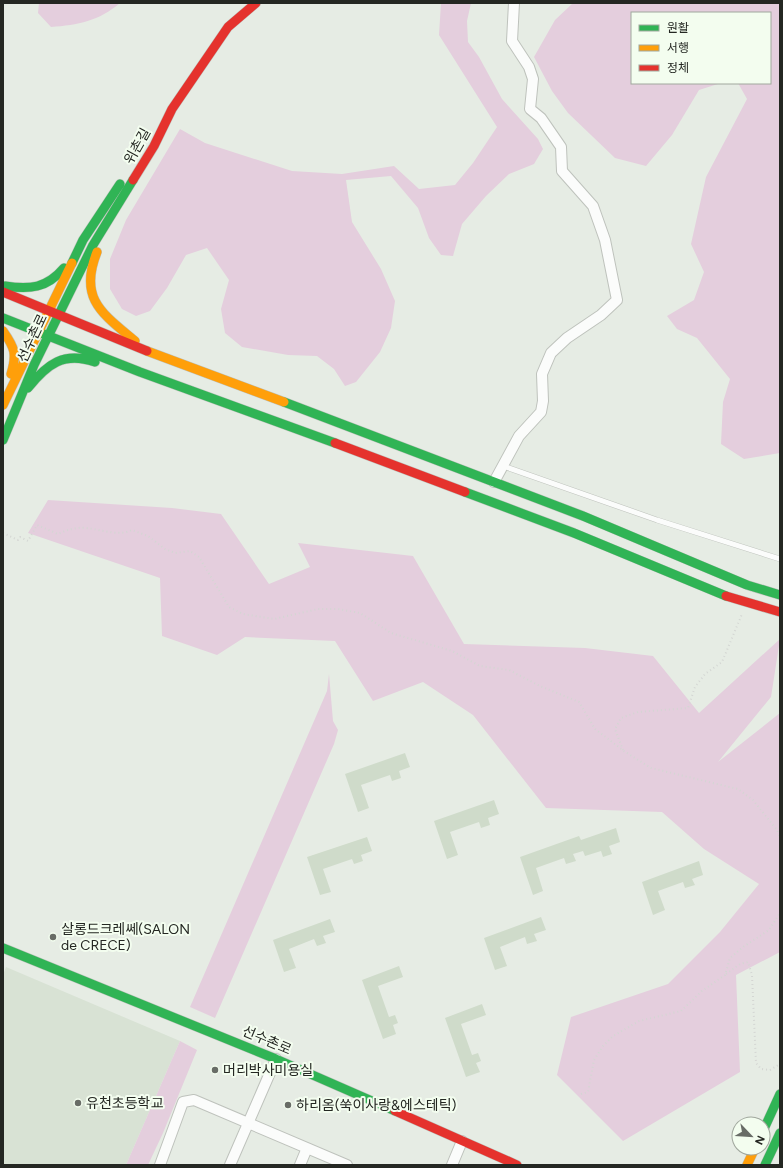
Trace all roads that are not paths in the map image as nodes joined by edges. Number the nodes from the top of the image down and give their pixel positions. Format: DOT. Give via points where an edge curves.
graph roads {
  1 [pos="256,3"];
  2 [pos="514,3"];
  3 [pos="154,146"];
  4 [pos="110,220"];
  5 [pos="83,240"];
  6 [pos="3,286"];
  7 [pos="3,292"];
  8 [pos="48,310"];
  9 [pos="58,314"];
  10 [pos="3,318"];
  11 [pos="3,331"];
  12 [pos="38,332"];
  13 [pos="48,336"];
  14 [pos="148,351"];
  15 [pos="140,372"];
  16 [pos="18,402"];
  17 [pos="3,403"];
  18 [pos="3,440"];
  19 [pos="503,466"];
  20 [pos="494,482"];
  21 [pos="780,559"];
  22 [pos="780,595"];
  23 [pos="780,612"];
  24 [pos="3,948"];
  25 [pos="276,1059"];
  26 [pos="780,1094"];
  27 [pos="770,1116"];
  28 [pos="247,1122"];
  29 [pos="780,1133"];
  30 [pos="462,1141"];
  31 [pos="307,1148"];
  32 [pos="160,1165"];
  33 [pos="230,1165"];
  34 [pos="300,1165"];
  35 [pos="346,1165"];
  36 [pos="452,1165"];
  37 [pos="517,1165"];
  38 [pos="765,1165"];
  1 -- 3 [label="street, 위촌길" via="228,27 172,109"];
  2 -- 19 [label="street" via="512,41 529,67 533,79 530,109 541,118 561,146 562,171 593,206 605,240 617,300 601,315 566,338 551,353 542,374 541,412 519,436"];
  3 -- 4 [label="street, 위촌길"];
  3 -- 5 [label="street" via="130,169"];
  4 -- 9 [label="street, 위촌길" via="93,245"];
  4 -- 14 [label="street" via="92,263 97,307"];
  5 -- 6 [label="street" via="57,278 38,288 23,290"];
  5 -- 8 [label="street, 선수촌로"];
  7 -- 8 [label="street"];
  8 -- 9 [label="street"];
  8 -- 12 [label="street, 선수촌로"];
  9 -- 13 [label="street, 선수촌로"];
  9 -- 14 [label="street"];
  10 -- 12 [label="street"];
  11 -- 17 [label="street" via="15,348 15,362"];
  12 -- 13 [label="street"];
  12 -- 17 [label="street, 선수촌로"];
  13 -- 15 [label="street"];
  13 -- 16 [label="street, 선수촌로"];
  14 -- 20 [label="street"];
  15 -- 16 [label="street" via="75,357 57,362 34,381"];
  15 -- 23 [label="street" via="292,426 574,533 746,603"];
  16 -- 18 [label="street, 선수촌로"];
  19 -- 20 [label="street"];
  19 -- 21 [label="lane" via="657,520"];
  20 -- 22 [label="street" via="583,516 747,585"];
  24 -- 25 [label="street, 선수촌로"];
  25 -- 28 [label="street"];
  25 -- 30 [label="street, 선수촌로"];
  26 -- 27 [label="street"];
  28 -- 31 [label="street"];
  28 -- 32 [label="street" via="194,1100 183,1102"];
  28 -- 33 [label="street"];
  29 -- 38 [label="street"];
  30 -- 36 [label="street"];
  30 -- 37 [label="street, 선수촌로"];
  31 -- 34 [label="street"];
  31 -- 35 [label="street"];
}
